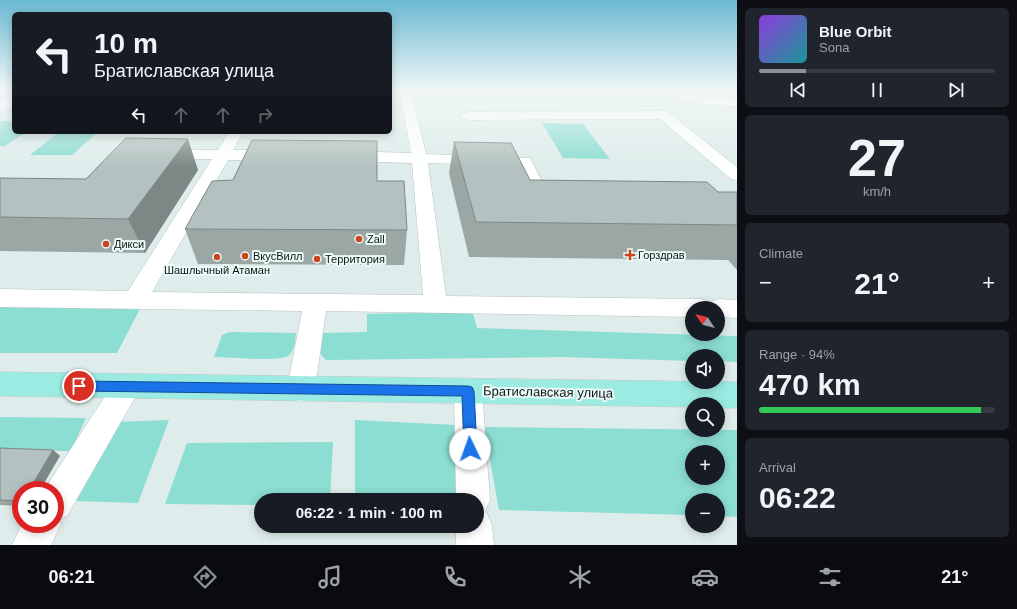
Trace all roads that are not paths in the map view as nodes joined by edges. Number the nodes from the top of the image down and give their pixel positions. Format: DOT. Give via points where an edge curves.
graph roads {
  1 [pos="410,115"];
  2 [pos="578,115"];
  3 [pos="663,115"];
  4 [pos="468,116"];
  5 [pos="235,134"];
  6 [pos="143,154"];
  7 [pos="223,155"];
  8 [pos="286,156"];
  9 [pos="333,156"];
  10 [pos="419,157"];
  11 [pos="737,175"];
  12 [pos="572,197"];
  13 [pos="0,298"];
  14 [pos="135,300"];
  15 [pos="315,302"];
  16 [pos="435,303"];
  17 [pos="685,308"];
  18 [pos="725,308"];
  19 [pos="737,309"];
  20 [pos="0,384"];
  21 [pos="127,387"];
  22 [pos="301,389"];
  23 [pos="468,391"];
  24 [pos="737,395"];
  25 [pos="64,489"];
  26 [pos="473,493"];
  27 [pos="38,533"];
  28 [pos="474,533"];
  29 [pos="31,545"];
  30 [pos="475,545"];
  1 -- 10 [label="street"];
  2 -- 4 [label="street"];
  3 -- 11 [label="street"];
  5 -- 7 [label="street"];
  6 -- 7 [label="street"];
  7 -- 8 [label="street"];
  7 -- 14 [label="street"];
  9 -- 10 [label="street"];
  10 -- 12 [label="street" via="524,161 540,196"];
  10 -- 16 [label="street"];
  13 -- 14 [label="street"];
  14 -- 15 [label="street"];
  15 -- 16 [label="street"];
  15 -- 22 [label="street"];
  16 -- 17 [label="street"];
  18 -- 19 [label="street"];
  20 -- 21 [label="main road, Братиславская улица"];
  21 -- 22 [label="main road, Братиславская улица"];
  21 -- 25 [label="street"];
  22 -- 23 [label="main road, Братиславская улица"];
  23 -- 24 [label="main road, Братиславская улица"];
  23 -- 26 [label="street"];
  27 -- 29 [label="street"];
  28 -- 30 [label="street"];
}
